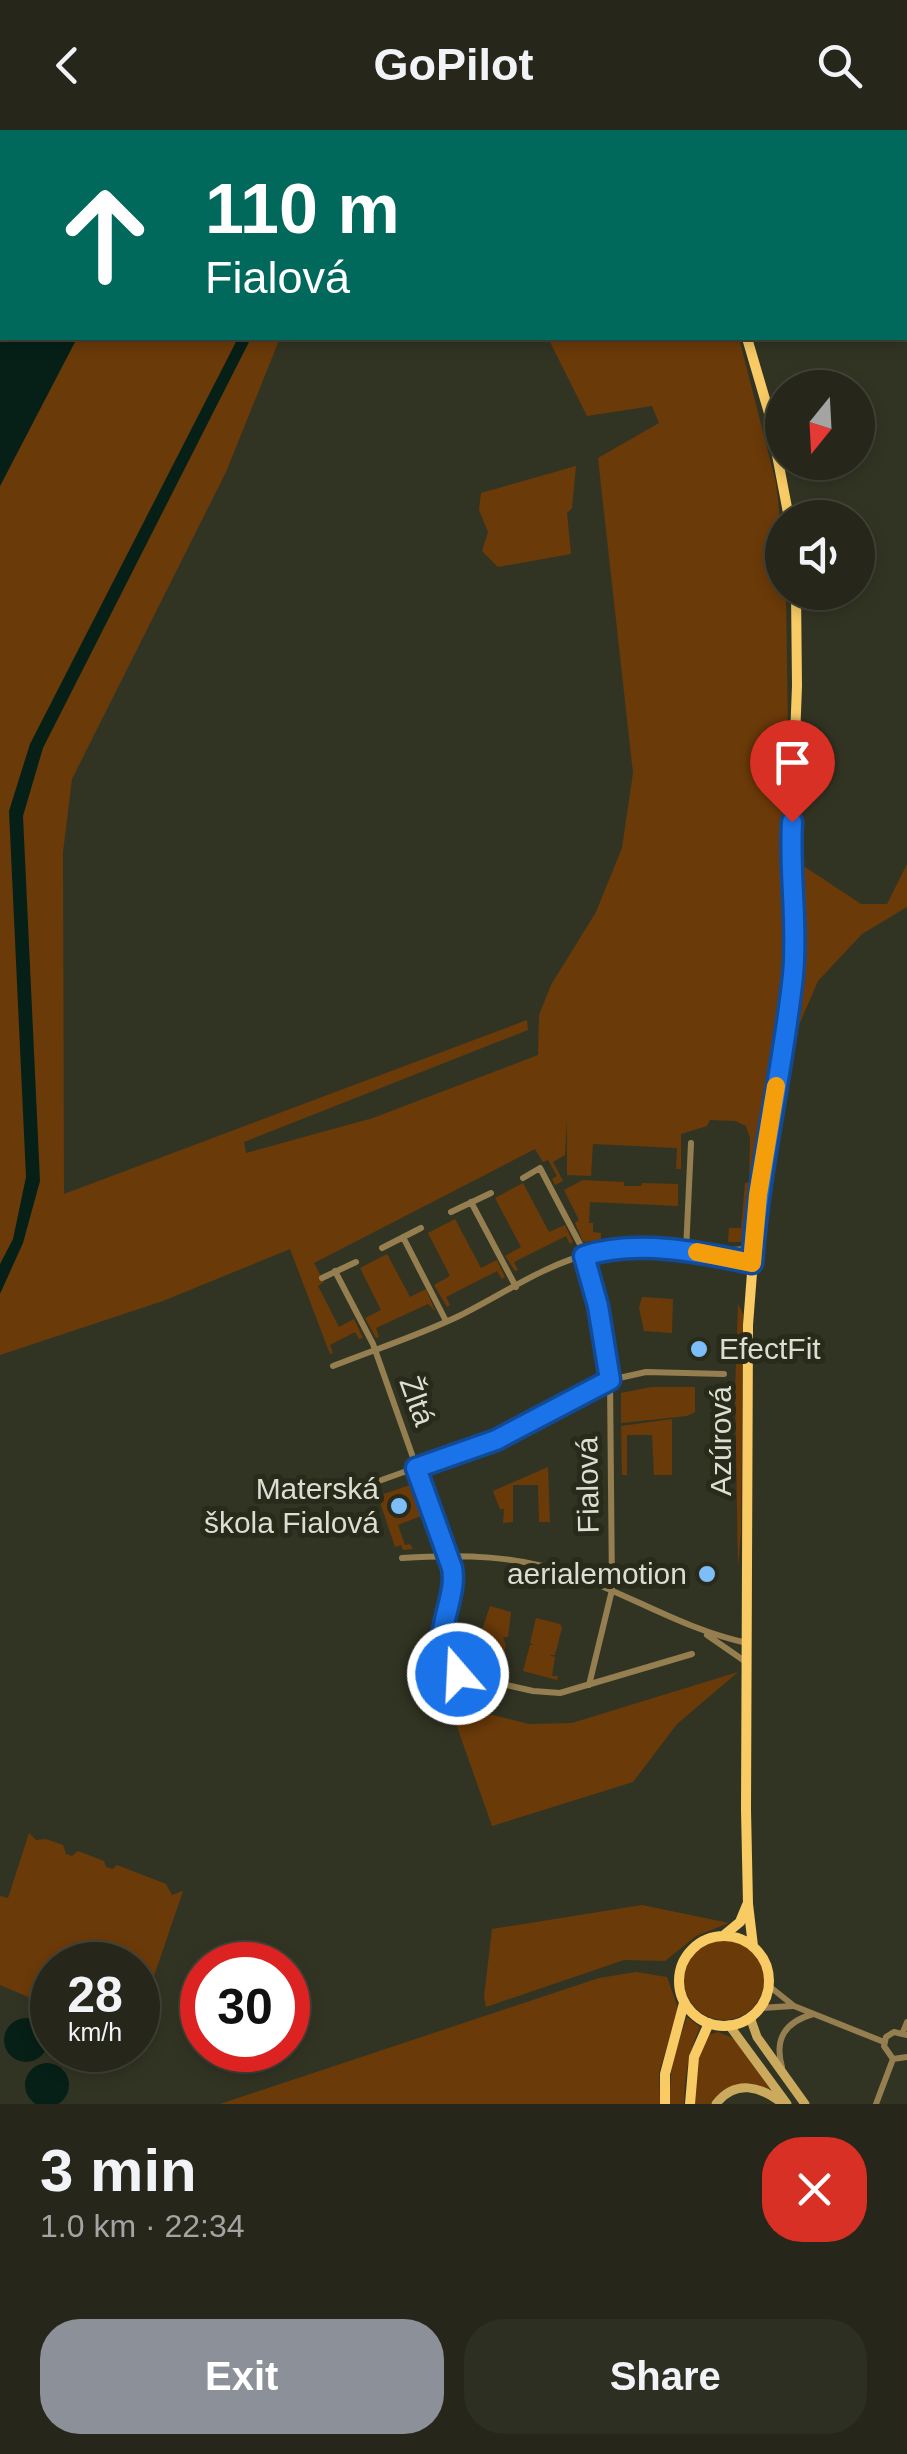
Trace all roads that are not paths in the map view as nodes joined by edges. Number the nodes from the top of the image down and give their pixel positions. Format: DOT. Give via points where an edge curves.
graph roads {
  1 [pos="748,340"];
  2 [pos="786,500"];
  3 [pos="796,610"];
  4 [pos="691,1143"];
  5 [pos="524,1178"];
  6 [pos="491,1193"];
  7 [pos="471,1202"];
  8 [pos="451,1212"];
  9 [pos="421,1228"];
  10 [pos="404,1238"];
  11 [pos="382,1248"];
  12 [pos="753,1248"];
  13 [pos="686,1252"];
  14 [pos="702,1252"];
  15 [pos="584,1256"];
  16 [pos="356,1262"];
  17 [pos="752,1263"];
  18 [pos="336,1271"];
  19 [pos="322,1278"];
  20 [pos="516,1287"];
  21 [pos="446,1321"];
  22 [pos="374,1350"];
  23 [pos="333,1366"];
  24 [pos="724,1374"];
  25 [pos="610,1380"];
  26 [pos="416,1468"];
  27 [pos="376,1482"];
  28 [pos="448,1556"];
  29 [pos="402,1558"];
  30 [pos="612,1590"];
  31 [pos="702,1631"];
  32 [pos="747,1644"];
  33 [pos="692,1654"];
  34 [pos="747,1663"];
  35 [pos="589,1686"];
  36 [pos="748,1904"];
  37 [pos="723,1936"];
  38 [pos="753,1946"];
  39 [pos="769,1986"];
  40 [pos="684,2002"];
  41 [pos="794,2006"];
  42 [pos="760,2008"];
  43 [pos="814,2014"];
  44 [pos="750,2017"];
  45 [pos="907,2022"];
  46 [pos="709,2023"];
  47 [pos="729,2025"];
  48 [pos="905,2034"];
  49 [pos="884,2042"];
  50 [pos="907,2056"];
  51 [pos="893,2059"];
  52 [pos="784,2076"];
  53 [pos="665,2104"];
  54 [pos="690,2104"];
  55 [pos="716,2104"];
  56 [pos="785,2104"];
  57 [pos="805,2104"];
  58 [pos="876,2104"];
  1 -- 2 [label="main road"];
  3 -- 12 [label="main road, Azúrová" via="794,951"];
  4 -- 13 [label="street"];
  5 -- 15 [label="street" via="540,1168"];
  6 -- 7 [label="street"];
  7 -- 8 [label="street"];
  7 -- 20 [label="street"];
  9 -- 10 [label="street"];
  10 -- 11 [label="street"];
  10 -- 21 [label="street"];
  12 -- 14 [label="street"];
  12 -- 17 [label="main road, Azúrová"];
  13 -- 14 [label="street, Žltá"];
  13 -- 15 [label="street, Žltá" via="633,1249"];
  14 -- 17 [label="street"];
  15 -- 20 [label="street, Žltá"];
  15 -- 25 [label="street"];
  16 -- 18 [label="street"];
  17 -- 32 [label="main road, Azúrová"];
  18 -- 19 [label="street"];
  18 -- 22 [label="street, Žltá"];
  20 -- 21 [label="street, Žltá"];
  21 -- 22 [label="street, Žltá"];
  22 -- 23 [label="street, Žltá"];
  22 -- 26 [label="street, Žltá"];
  24 -- 25 [label="street" via="646,1372"];
  25 -- 26 [label="street" via="496,1440"];
  25 -- 30 [label="street, Fialová"];
  26 -- 27 [label="street"];
  26 -- 28 [label="street"];
  28 -- 29 [label="street, Fialová"];
  28 -- 30 [label="street, Fialová" via="527,1562"];
  28 -- 35 [label="street" via="454,1583 440,1644 452,1671 533,1692"];
  30 -- 31 [label="street, Fialová"];
  30 -- 35 [label="street"];
  31 -- 32 [label="street, Fialová"];
  31 -- 34 [label="street, Fialová"];
  32 -- 34 [label="main road, Azúrová"];
  33 -- 35 [label="street"];
  34 -- 36 [label="main road, Azúrová"];
  36 -- 37 [label="main road"];
  36 -- 38 [label="main road, Azúrová"];
  37 -- 38 [label="main road"];
  37 -- 40 [label="main road" via="700,1942 684,1958 678,1982"];
  38 -- 39 [label="main road" via="766,1963"];
  39 -- 41 [label="street"];
  39 -- 42 [label="main road"];
  40 -- 46 [label="main road"];
  40 -- 53 [label="main road"];
  41 -- 42 [label="street"];
  41 -- 43 [label="street"];
  42 -- 44 [label="main road"];
  43 -- 49 [label="street"];
  43 -- 52 [label="street" via="793,2020 782,2034"];
  44 -- 47 [label="main road"];
  44 -- 52 [label="main road"];
  45 -- 48 [label="street"];
  46 -- 47 [label="main road"];
  46 -- 54 [label="main road" via="694,2056"];
  47 -- 56 [label="main road"];
  48 -- 49 [label="street" via="890,2034"];
  49 -- 51 [label="street"];
  50 -- 51 [label="street"];
  51 -- 58 [label="street"];
  52 -- 57 [label="main road"];
  55 -- 56 [label="main road" via="744,2087 762,2089"];
}
